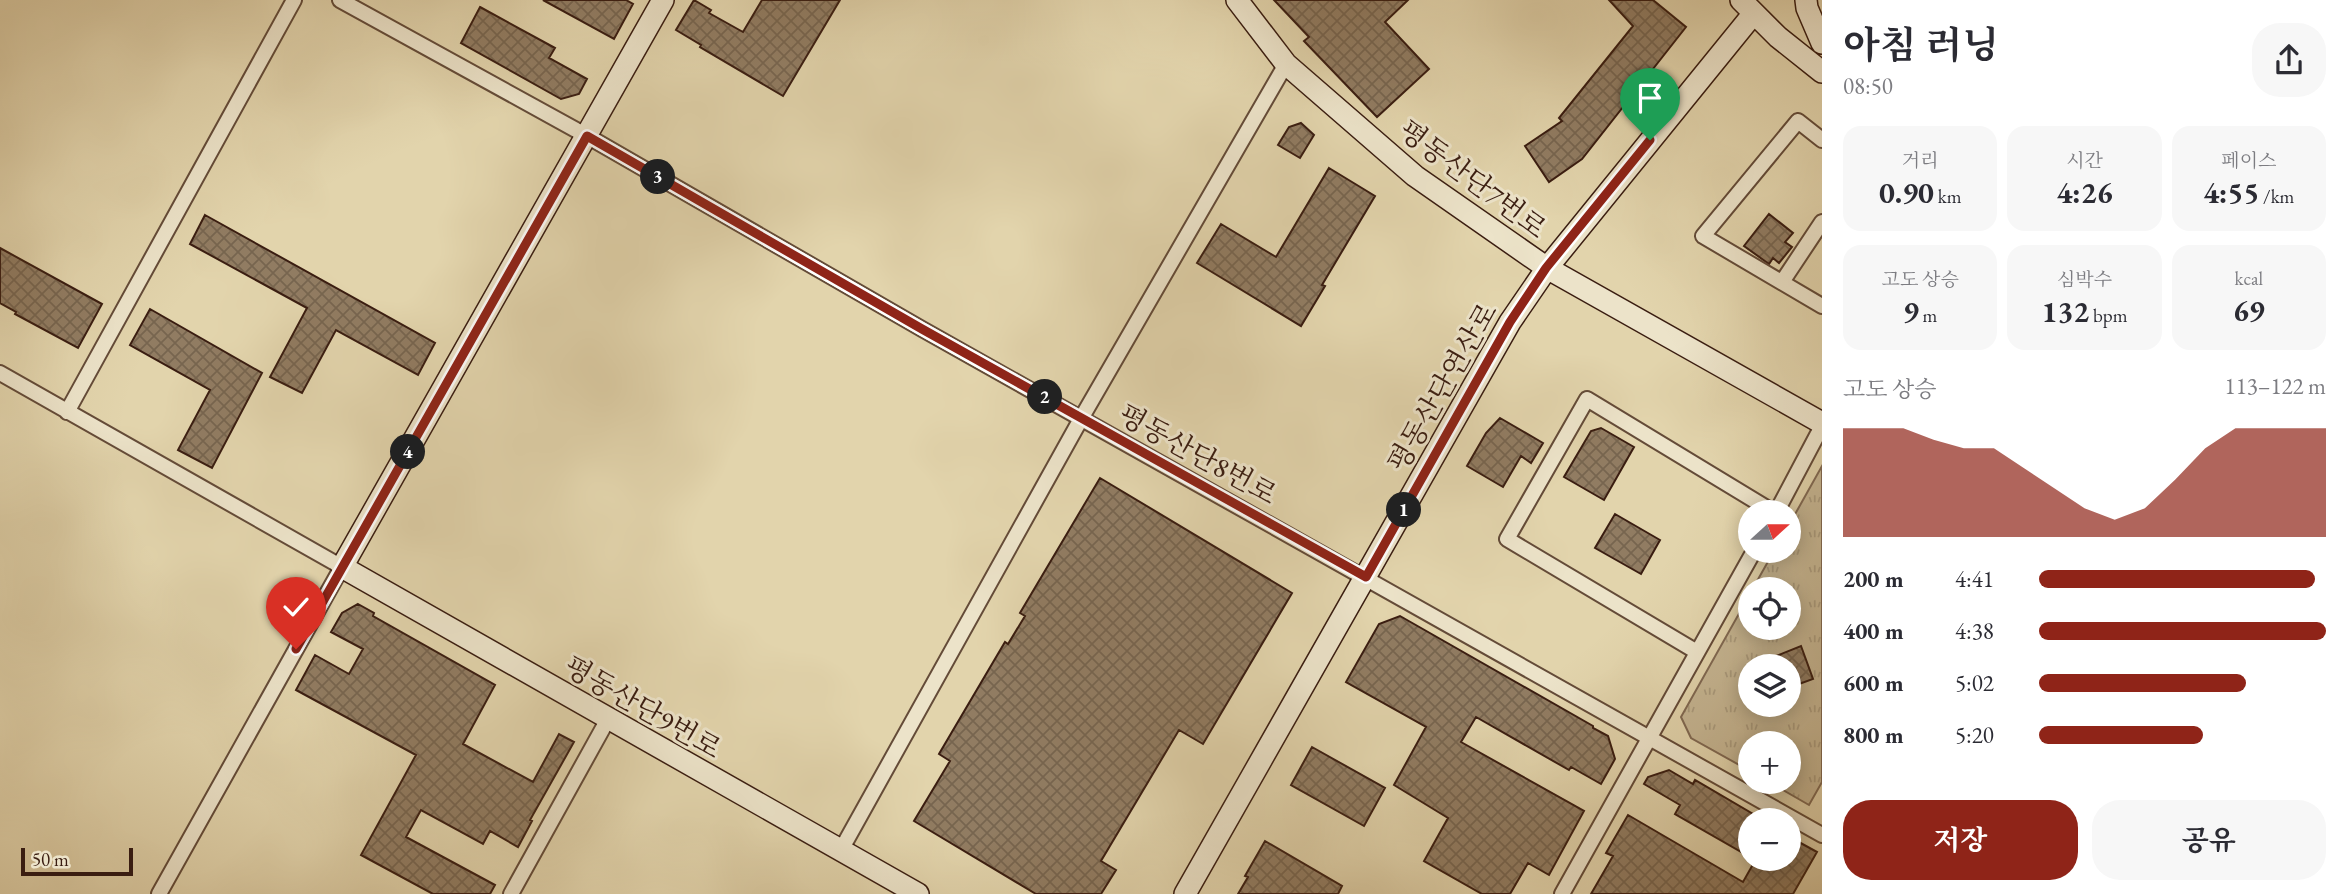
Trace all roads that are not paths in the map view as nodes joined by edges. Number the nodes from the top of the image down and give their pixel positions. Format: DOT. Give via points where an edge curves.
graph roads {
  1 [pos="294,0"];
  2 [pos="340,0"];
  3 [pos="663,0"];
  4 [pos="1237,0"];
  5 [pos="1806,0"];
  6 [pos="1745,3"];
  7 [pos="1822,43"];
  8 [pos="1286,64"];
  9 [pos="1822,72"];
  10 [pos="587,136"];
  11 [pos="1822,140"];
  12 [pos="1822,222"];
  13 [pos="1546,268"];
  14 [pos="1782,282"];
  15 [pos="1822,306"];
  16 [pos="0,373"];
  17 [pos="67,412"];
  18 [pos="1082,417"];
  19 [pos="1822,424"];
  20 [pos="1754,500"];
  21 [pos="1782,500"];
  22 [pos="1747,564"];
  23 [pos="342,567"];
  24 [pos="1366,577"];
  25 [pos="1697,652"];
  26 [pos="608,719"];
  27 [pos="1648,737"];
  28 [pos="1822,835"];
  29 [pos="841,850"];
  30 [pos="159,894"];
  31 [pos="511,894"];
  32 [pos="918,894"];
  33 [pos="1185,894"];
  34 [pos="1562,894"];
  1 -- 17 [label="street"];
  2 -- 10 [label="street"];
  3 -- 10 [label="street"];
  4 -- 8 [label="street, 평동산단7번로"];
  5 -- 7 [label="street"];
  6 -- 9 [label="street"];
  6 -- 13 [label="street, 평동산단연산로"];
  8 -- 13 [label="street, 평동산단7번로" via="1415,176"];
  8 -- 18 [label="street"];
  10 -- 18 [label="street"];
  10 -- 23 [label="street"];
  11 -- 14 [label="street" via="1798,121 1703,236"];
  12 -- 14 [label="street"];
  13 -- 19 [label="street, 평동산단7번로"];
  13 -- 24 [label="street, 평동산단연산로" via="1510,322"];
  14 -- 15 [label="street"];
  16 -- 17 [label="street"];
  17 -- 23 [label="street"];
  18 -- 24 [label="street, 평동산단8번로"];
  18 -- 29 [label="street, 평동산단8번로"];
  19 -- 21 [label="street, 평동산단7번로"];
  20 -- 25 [label="street" via="1587,399 1507,539"];
  22 -- 25 [label="street"];
  23 -- 26 [label="street, 평동산단9번로"];
  23 -- 30 [label="street"];
  24 -- 27 [label="street, 평동산단8번로"];
  24 -- 33 [label="street, 평동산단연산로"];
  25 -- 27 [label="street"];
  26 -- 29 [label="street, 평동산단9번로"];
  26 -- 31 [label="street"];
  27 -- 28 [label="street, 평동산단8번로"];
  27 -- 34 [label="street"];
  29 -- 32 [label="street, 평동산단9번로"];
}
